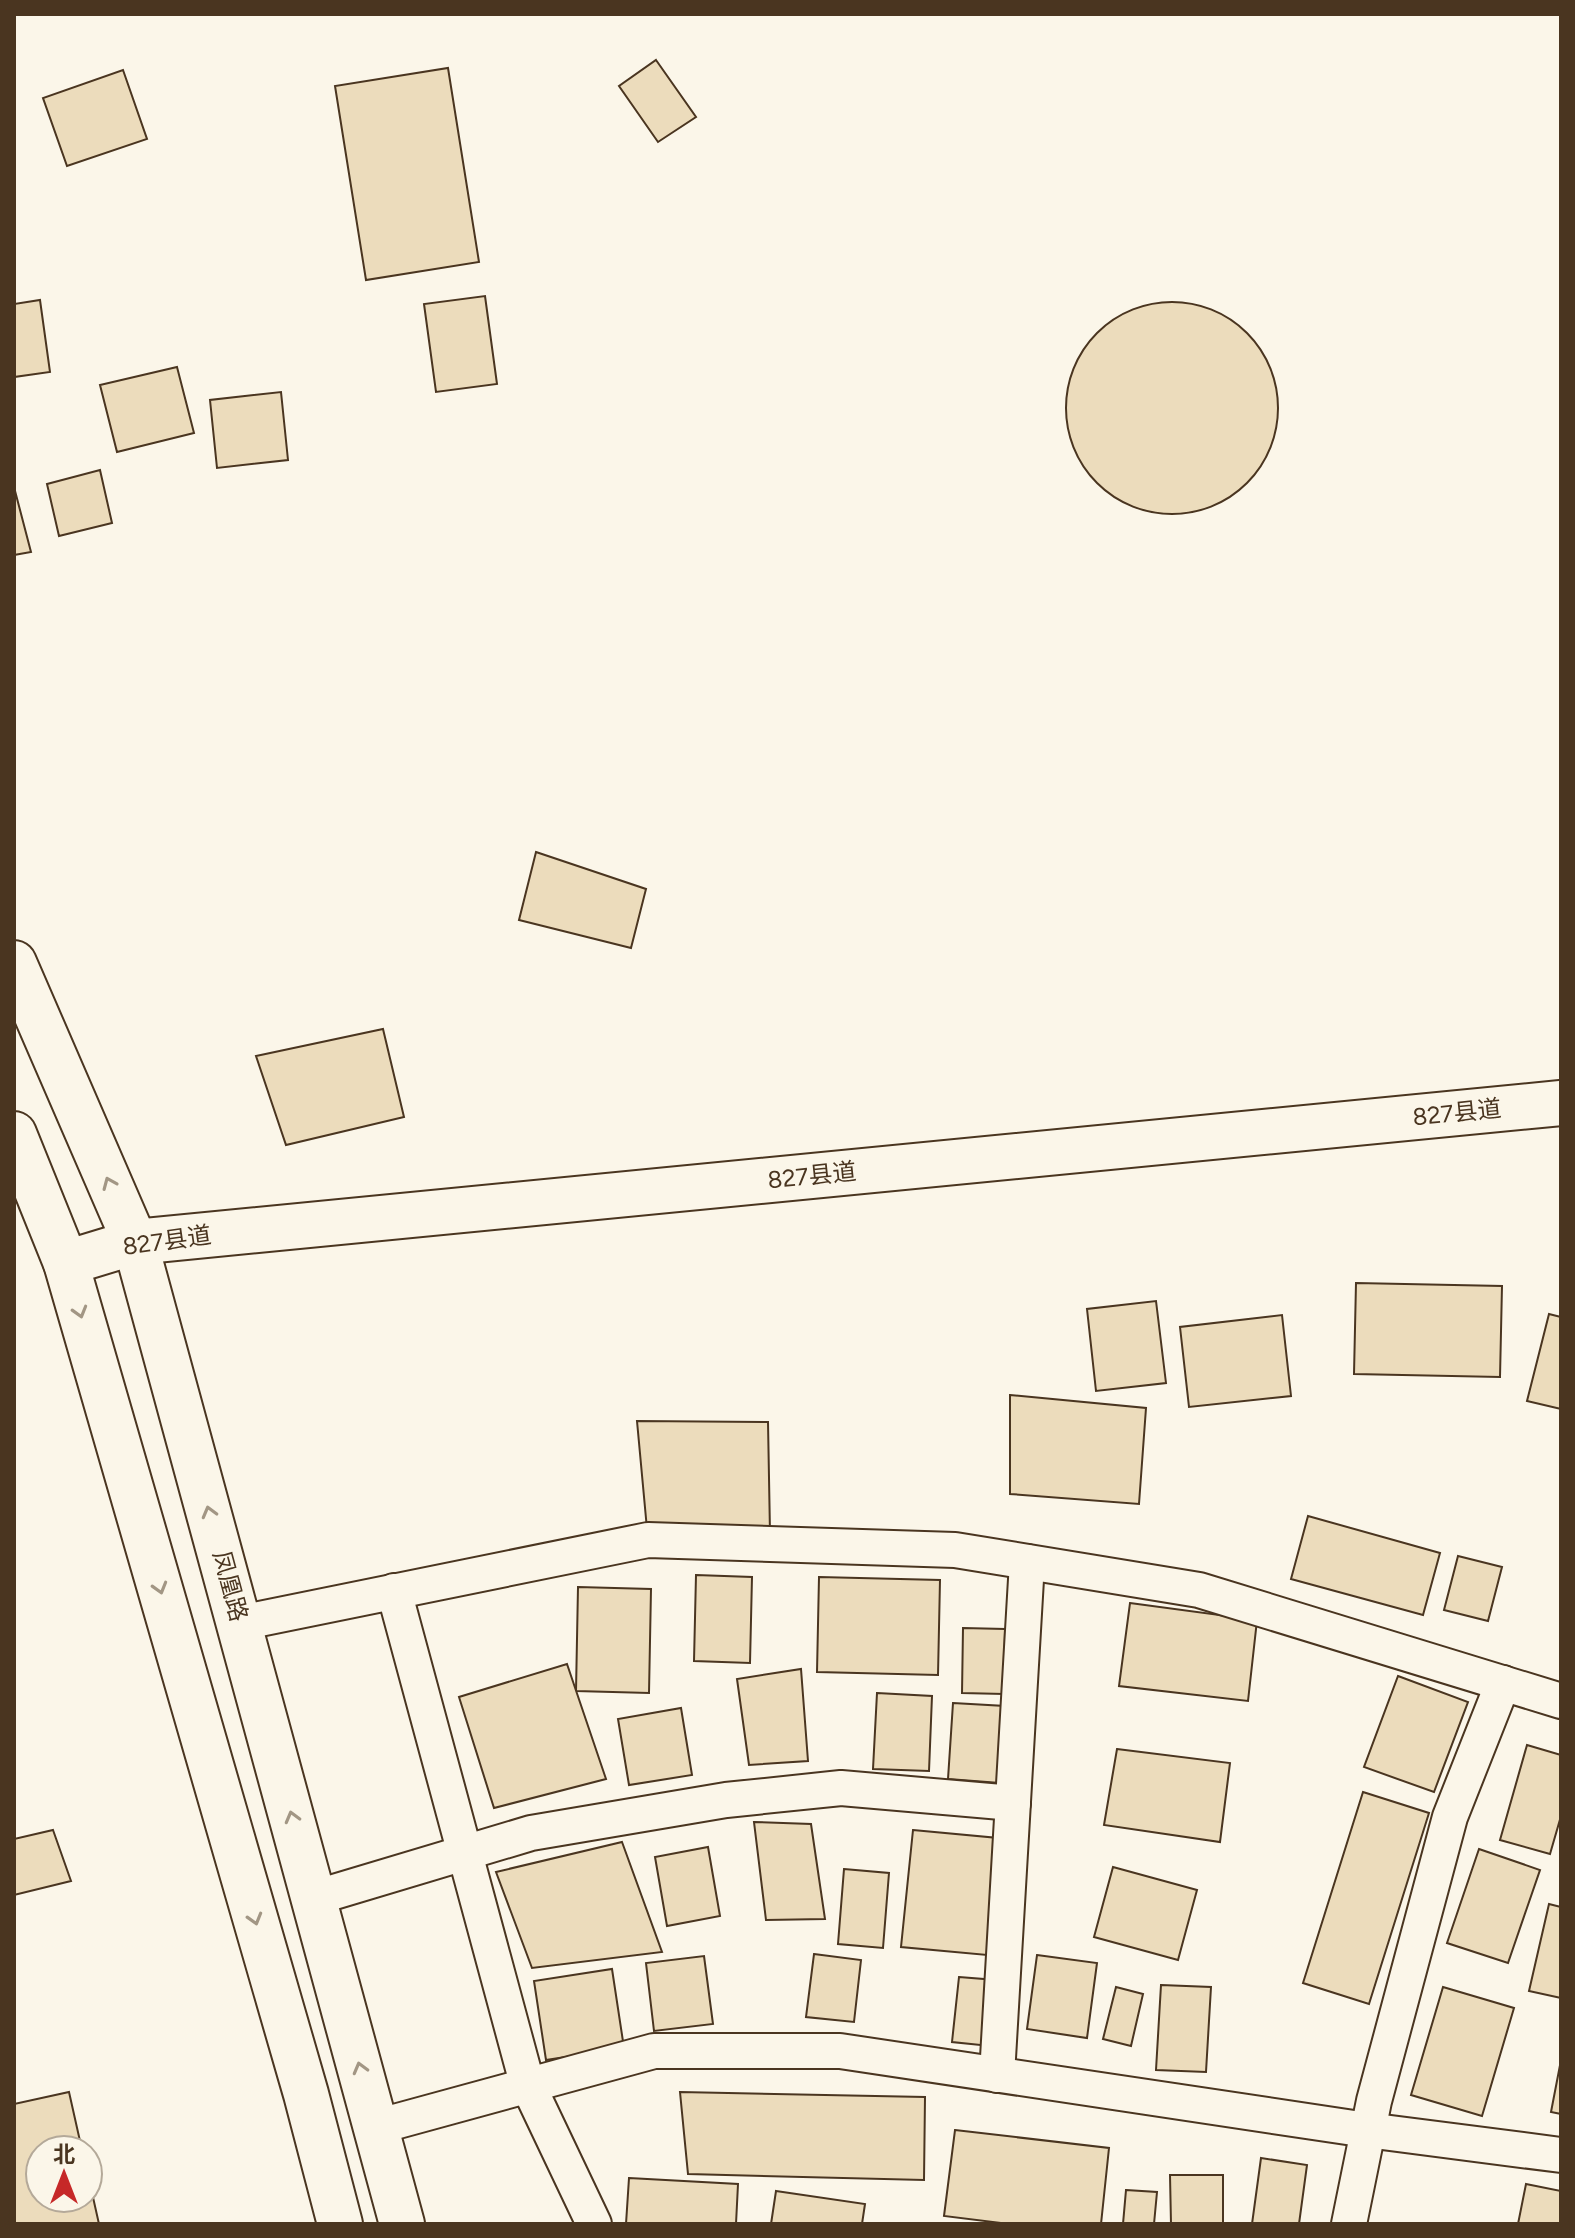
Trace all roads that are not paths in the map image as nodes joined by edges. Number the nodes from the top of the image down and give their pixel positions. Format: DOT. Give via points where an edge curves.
graph roads {
  1 [pos="14,963"];
  2 [pos="1561,1103"];
  3 [pos="14,1134"];
  4 [pos="135,1242"];
  5 [pos="66,1263"];
  6 [pos="1027,1562"];
  7 [pos="394,1591"];
  8 [pos="240,1623"];
  9 [pos="1503,1683"];
  10 [pos="1561,1701"];
  11 [pos="1013,1803"];
  12 [pos="462,1853"];
  13 [pos="314,1898"];
  14 [pos="997,2075"];
  15 [pos="527,2083"];
  16 [pos="306,2094"];
  17 [pos="376,2127"];
  18 [pos="1367,2130"];
  19 [pos="1561,2155"];
  20 [pos="322,2224"];
  21 [pos="340,2224"];
  22 [pos="402,2224"];
  23 [pos="594,2224"];
  24 [pos="1349,2224"];
  4 -- 1 [label="main road, 凤凰路, one-way"];
  2 -- 4 [label="main road, 827县道"];
  3 -- 5 [label="main road"];
  4 -- 5 [label="main road, 827县道"];
  8 -- 4 [label="main road, 凤凰路, one-way"];
  5 -- 16 [label="main road, one-way"];
  6 -- 7 [label="street" via="955,1550 648,1540"];
  6 -- 9 [label="street" via="1199,1590"];
  6 -- 11 [label="street"];
  7 -- 8 [label="street"];
  7 -- 12 [label="street"];
  13 -- 8 [label="main road, 凤凰路, one-way"];
  9 -- 10 [label="street"];
  9 -- 18 [label="street" via="1450,1817"];
  11 -- 12 [label="street" via="841,1788 726,1800 531,1833"];
  11 -- 14 [label="street"];
  12 -- 13 [label="street"];
  12 -- 15 [label="street"];
  17 -- 13 [label="main road, 凤凰路, one-way"];
  14 -- 15 [label="street" via="840,2051 654,2051"];
  14 -- 18 [label="street"];
  15 -- 17 [label="street"];
  15 -- 23 [label="street"];
  16 -- 20 [label="main road"];
  16 -- 21 [label="main road"];
  17 -- 22 [label="main road, 凤凰路"];
  18 -- 19 [label="street"];
  18 -- 24 [label="street"];
}
